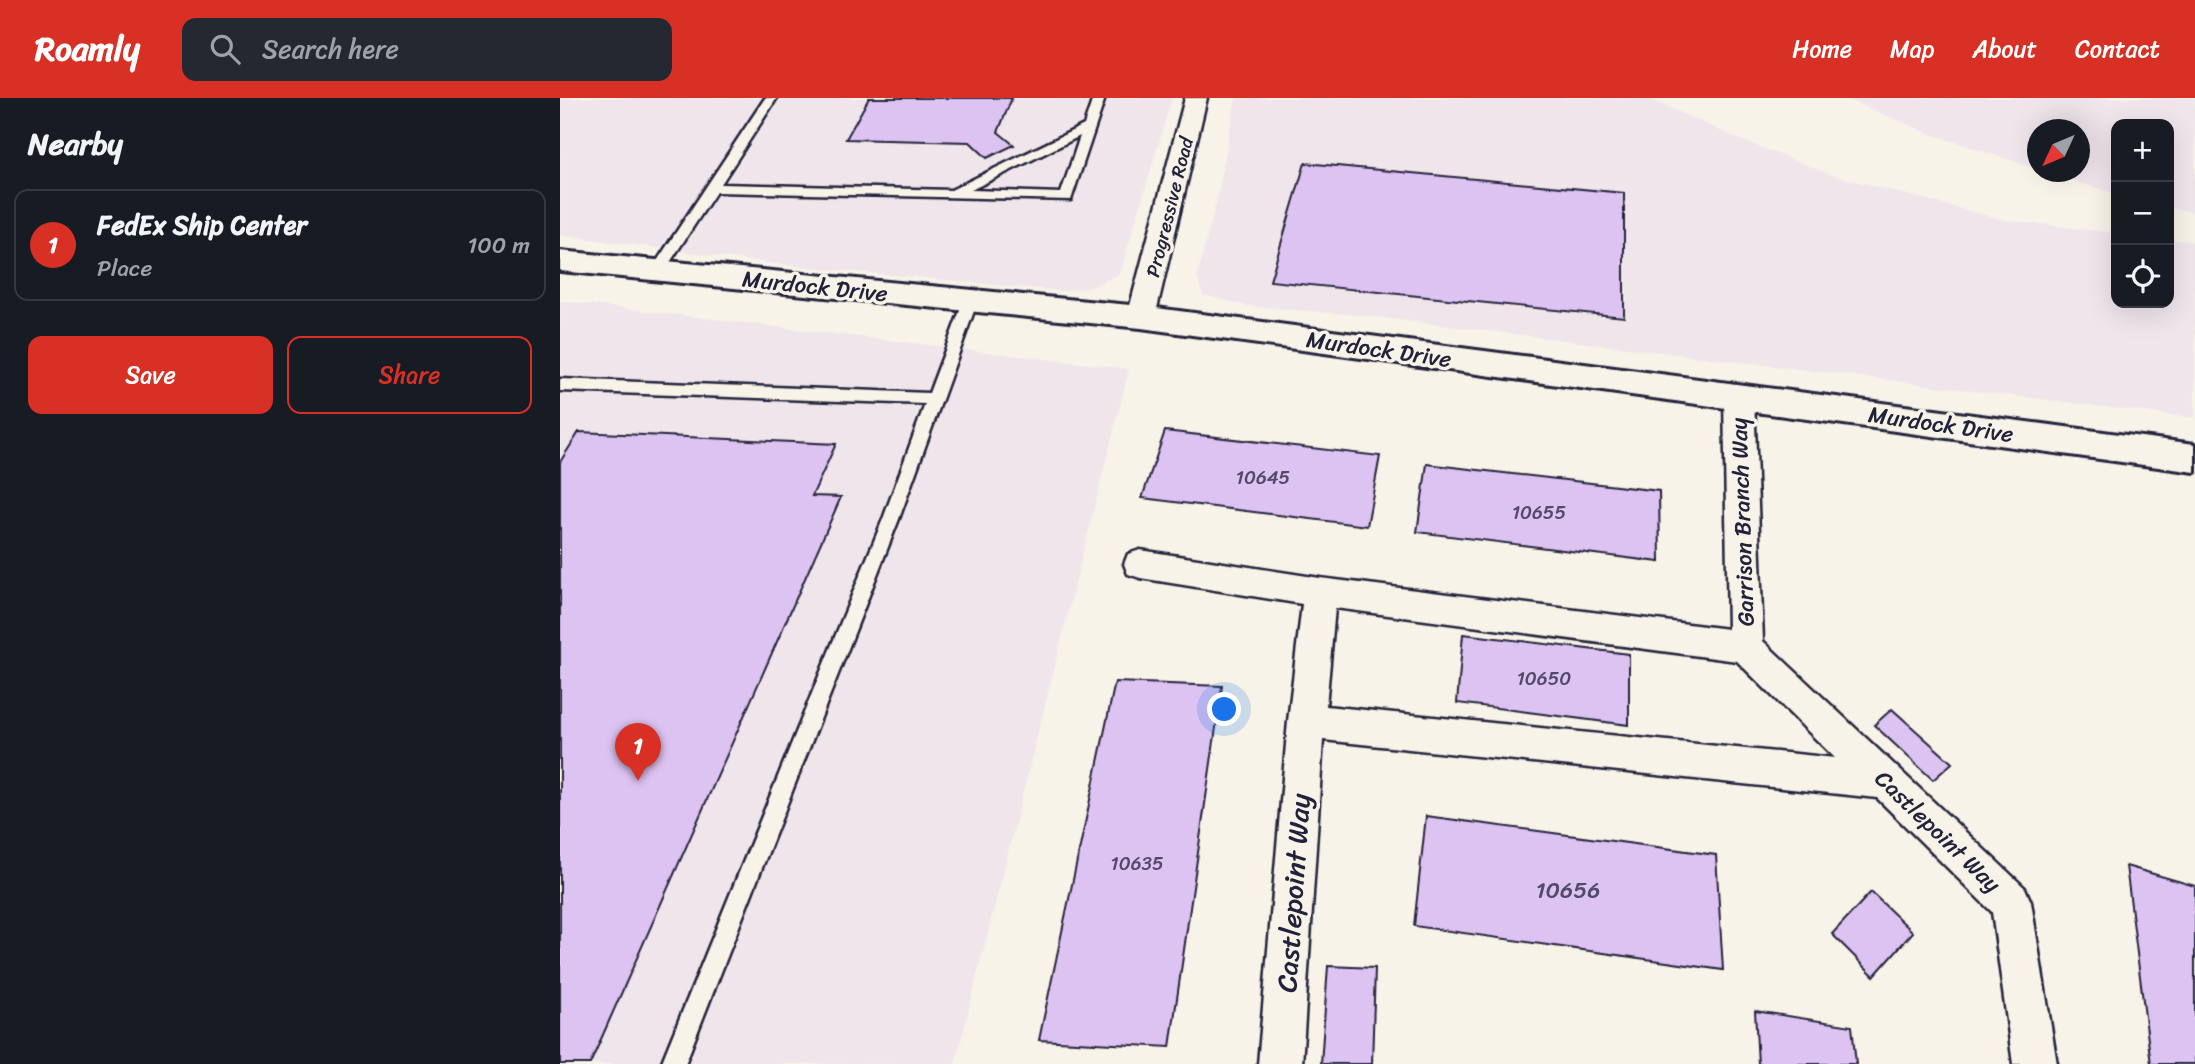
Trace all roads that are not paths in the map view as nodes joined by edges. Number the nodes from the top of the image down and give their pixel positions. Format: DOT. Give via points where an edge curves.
graph roads {
  1 [pos="771,98"];
  2 [pos="1099,98"];
  3 [pos="1196,98"];
  4 [pos="1089,127"];
  5 [pos="712,188"];
  6 [pos="952,194"];
  7 [pos="564,266"];
  8 [pos="659,270"];
  9 [pos="971,300"];
  10 [pos="1141,317"];
  11 [pos="560,385"];
  12 [pos="1739,397"];
  13 [pos="934,400"];
  14 [pos="2195,458"];
  15 [pos="1140,564"];
  16 [pos="1320,592"];
  17 [pos="1746,646"];
  18 [pos="1306,721"];
  19 [pos="1885,781"];
  20 [pos="673,1064"];
  21 [pos="1280,1064"];
  22 [pos="2035,1064"];
  1 -- 5 [label="lane"];
  2 -- 4 [label="lane"];
  3 -- 10 [label="street, Progressive Road"];
  4 -- 6 [label="lane"];
  4 -- 6 [label="lane" via="1066,197"];
  5 -- 6 [label="lane"];
  5 -- 8 [label="lane"];
  7 -- 8 [label="main road, Murdock Drive"];
  8 -- 9 [label="main road, Murdock Drive"];
  9 -- 10 [label="main road, Murdock Drive"];
  9 -- 13 [label="lane"];
  10 -- 12 [label="main road, Murdock Drive"];
  11 -- 13 [label="lane"];
  12 -- 14 [label="main road, Murdock Drive"];
  12 -- 17 [label="street, Garrison Branch Way"];
  13 -- 20 [label="lane" via="891,519"];
  15 -- 16 [label="street"];
  16 -- 17 [label="street"];
  16 -- 18 [label="street, Castlepoint Way"];
  17 -- 19 [label="street, Castlepoint Way"];
  18 -- 19 [label="street"];
  18 -- 21 [label="street, Castlepoint Way"];
  19 -- 22 [label="street, Castlepoint Way" via="2011,902"];
}
